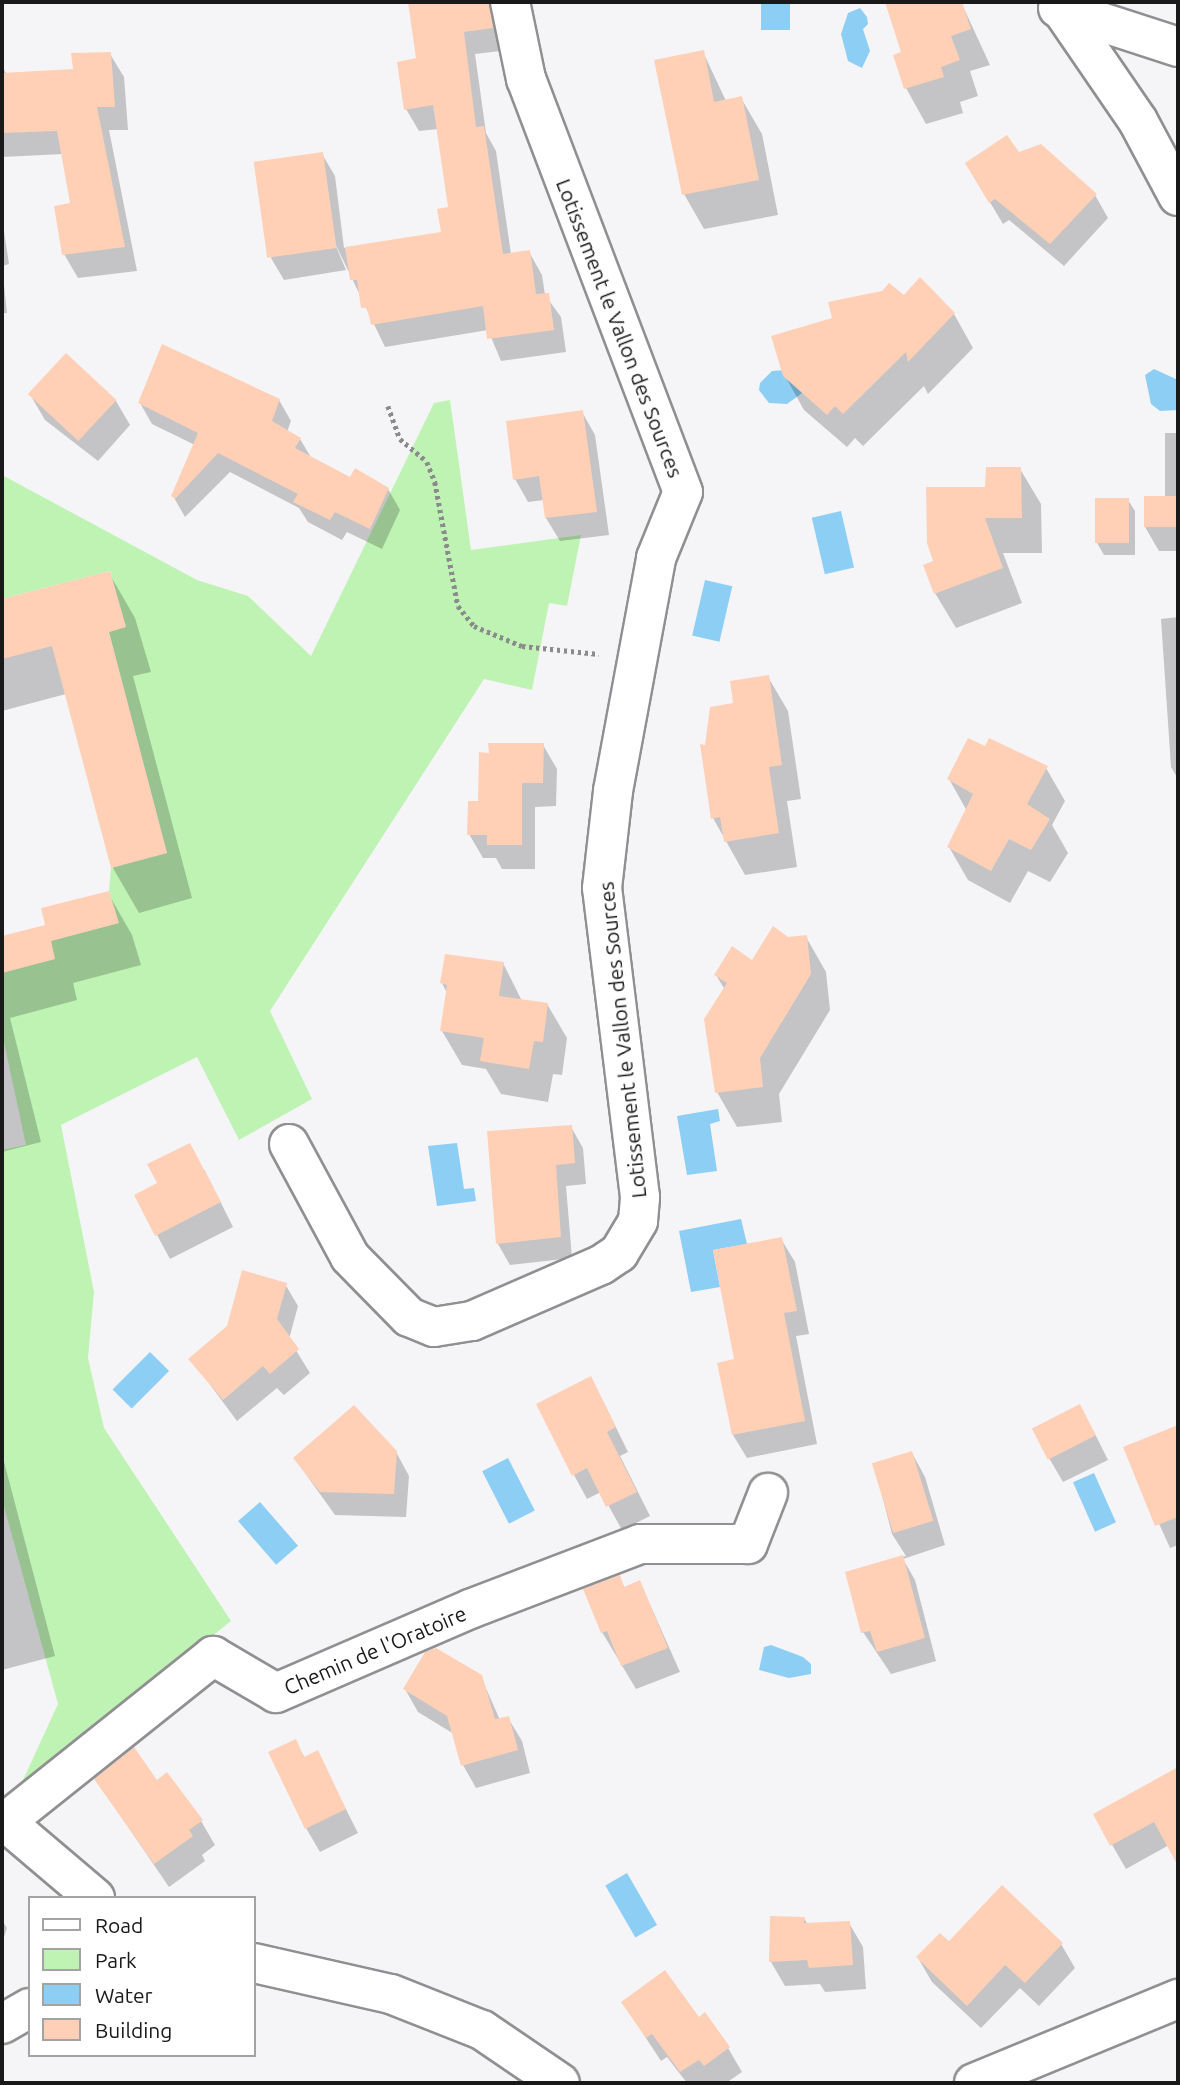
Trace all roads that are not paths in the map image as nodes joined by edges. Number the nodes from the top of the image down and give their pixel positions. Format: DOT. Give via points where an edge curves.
graph roads {
  1 [pos="510,2"];
  2 [pos="1058,8"];
  3 [pos="1178,47"];
  4 [pos="1178,196"];
  5 [pos="289,1144"];
  6 [pos="768,1493"];
  7 [pos="3,1821"];
  8 [pos="80,1891"];
  9 [pos="256,1963"];
  10 [pos="1178,1999"];
  11 [pos="28,2009"];
  12 [pos="2,2024"];
  13 [pos="560,2083"];
  14 [pos="974,2083"];
  1 -- 5 [label="street, Lotissement le Vallon des Sources" via="526,79 683,492 656,558 612,791 602,888 640,1197 638,1221 630,1238 601,1265 472,1321 434,1327 410,1317 350,1257"];
  2 -- 3 [label="street"];
  2 -- 4 [label="street" via="1138,121"];
  6 -- 7 [label="street, Chemin de l'Oratoire" via="748,1544 640,1544 470,1609 276,1693 213,1656"];
  7 -- 8 [label="street"];
  9 -- 13 [label="street" via="391,1994 482,2030"];
  10 -- 14 [label="street"];
  11 -- 12 [label="street"];
}
